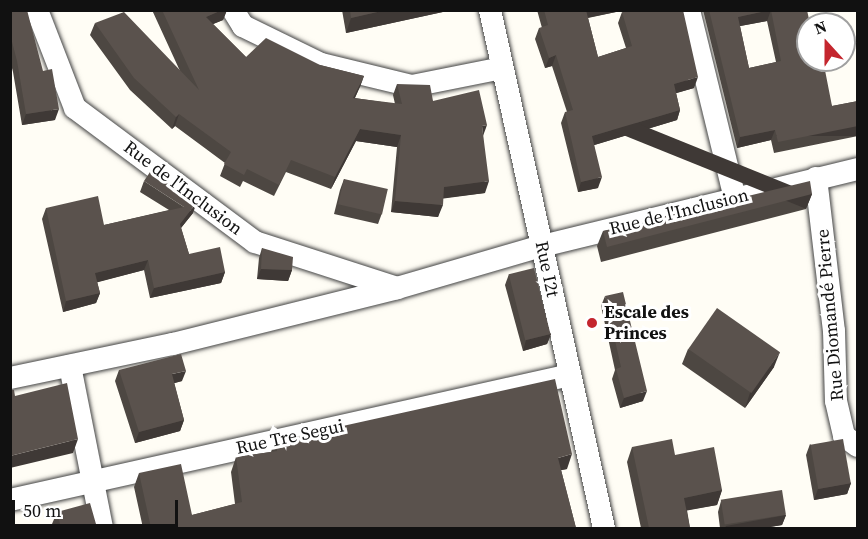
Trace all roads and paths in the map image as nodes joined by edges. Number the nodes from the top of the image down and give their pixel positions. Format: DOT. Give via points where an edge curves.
graph roads {
  1 [pos="37,10"];
  2 [pos="233,10"];
  3 [pos="490,10"];
  4 [pos="689,10"];
  5 [pos="502,68"];
  6 [pos="858,169"];
  7 [pos="816,178"];
  8 [pos="735,198"];
  9 [pos="542,246"];
  10 [pos="397,288"];
  11 [pos="70,366"];
  12 [pos="570,375"];
  13 [pos="10,378"];
  14 [pos="858,446"];
  15 [pos="92,480"];
  16 [pos="10,500"];
  17 [pos="102,528"];
  18 [pos="604,528"];
  1 -- 10 [label="street, Rue de l'Inclusion" via="75,108 255,242"];
  2 -- 5 [label="street" via="243,26 321,64 412,86"];
  3 -- 5 [label="street, Rue I2t"];
  4 -- 8 [label="street"];
  5 -- 9 [label="street, Rue I2t"];
  6 -- 7 [label="street, Rue de l'Inclusion"];
  7 -- 8 [label="street, Rue de l'Inclusion"];
  7 -- 14 [label="street, Rue Diomandé Pierre" via="834,331 836,401 844,436"];
  8 -- 9 [label="street, Rue de l'Inclusion"];
  9 -- 10 [label="street, Rue de l'Inclusion"];
  9 -- 12 [label="street, Rue I2t"];
  10 -- 11 [label="street, Rue de l'Inclusion"];
  11 -- 13 [label="street, Rue de l'Inclusion"];
  11 -- 15 [label="street"];
  12 -- 15 [label="street, Rue Tre Segui"];
  12 -- 18 [label="street, Rue I2t"];
  15 -- 16 [label="street, Rue Tre Segui"];
  15 -- 17 [label="street"];
}
